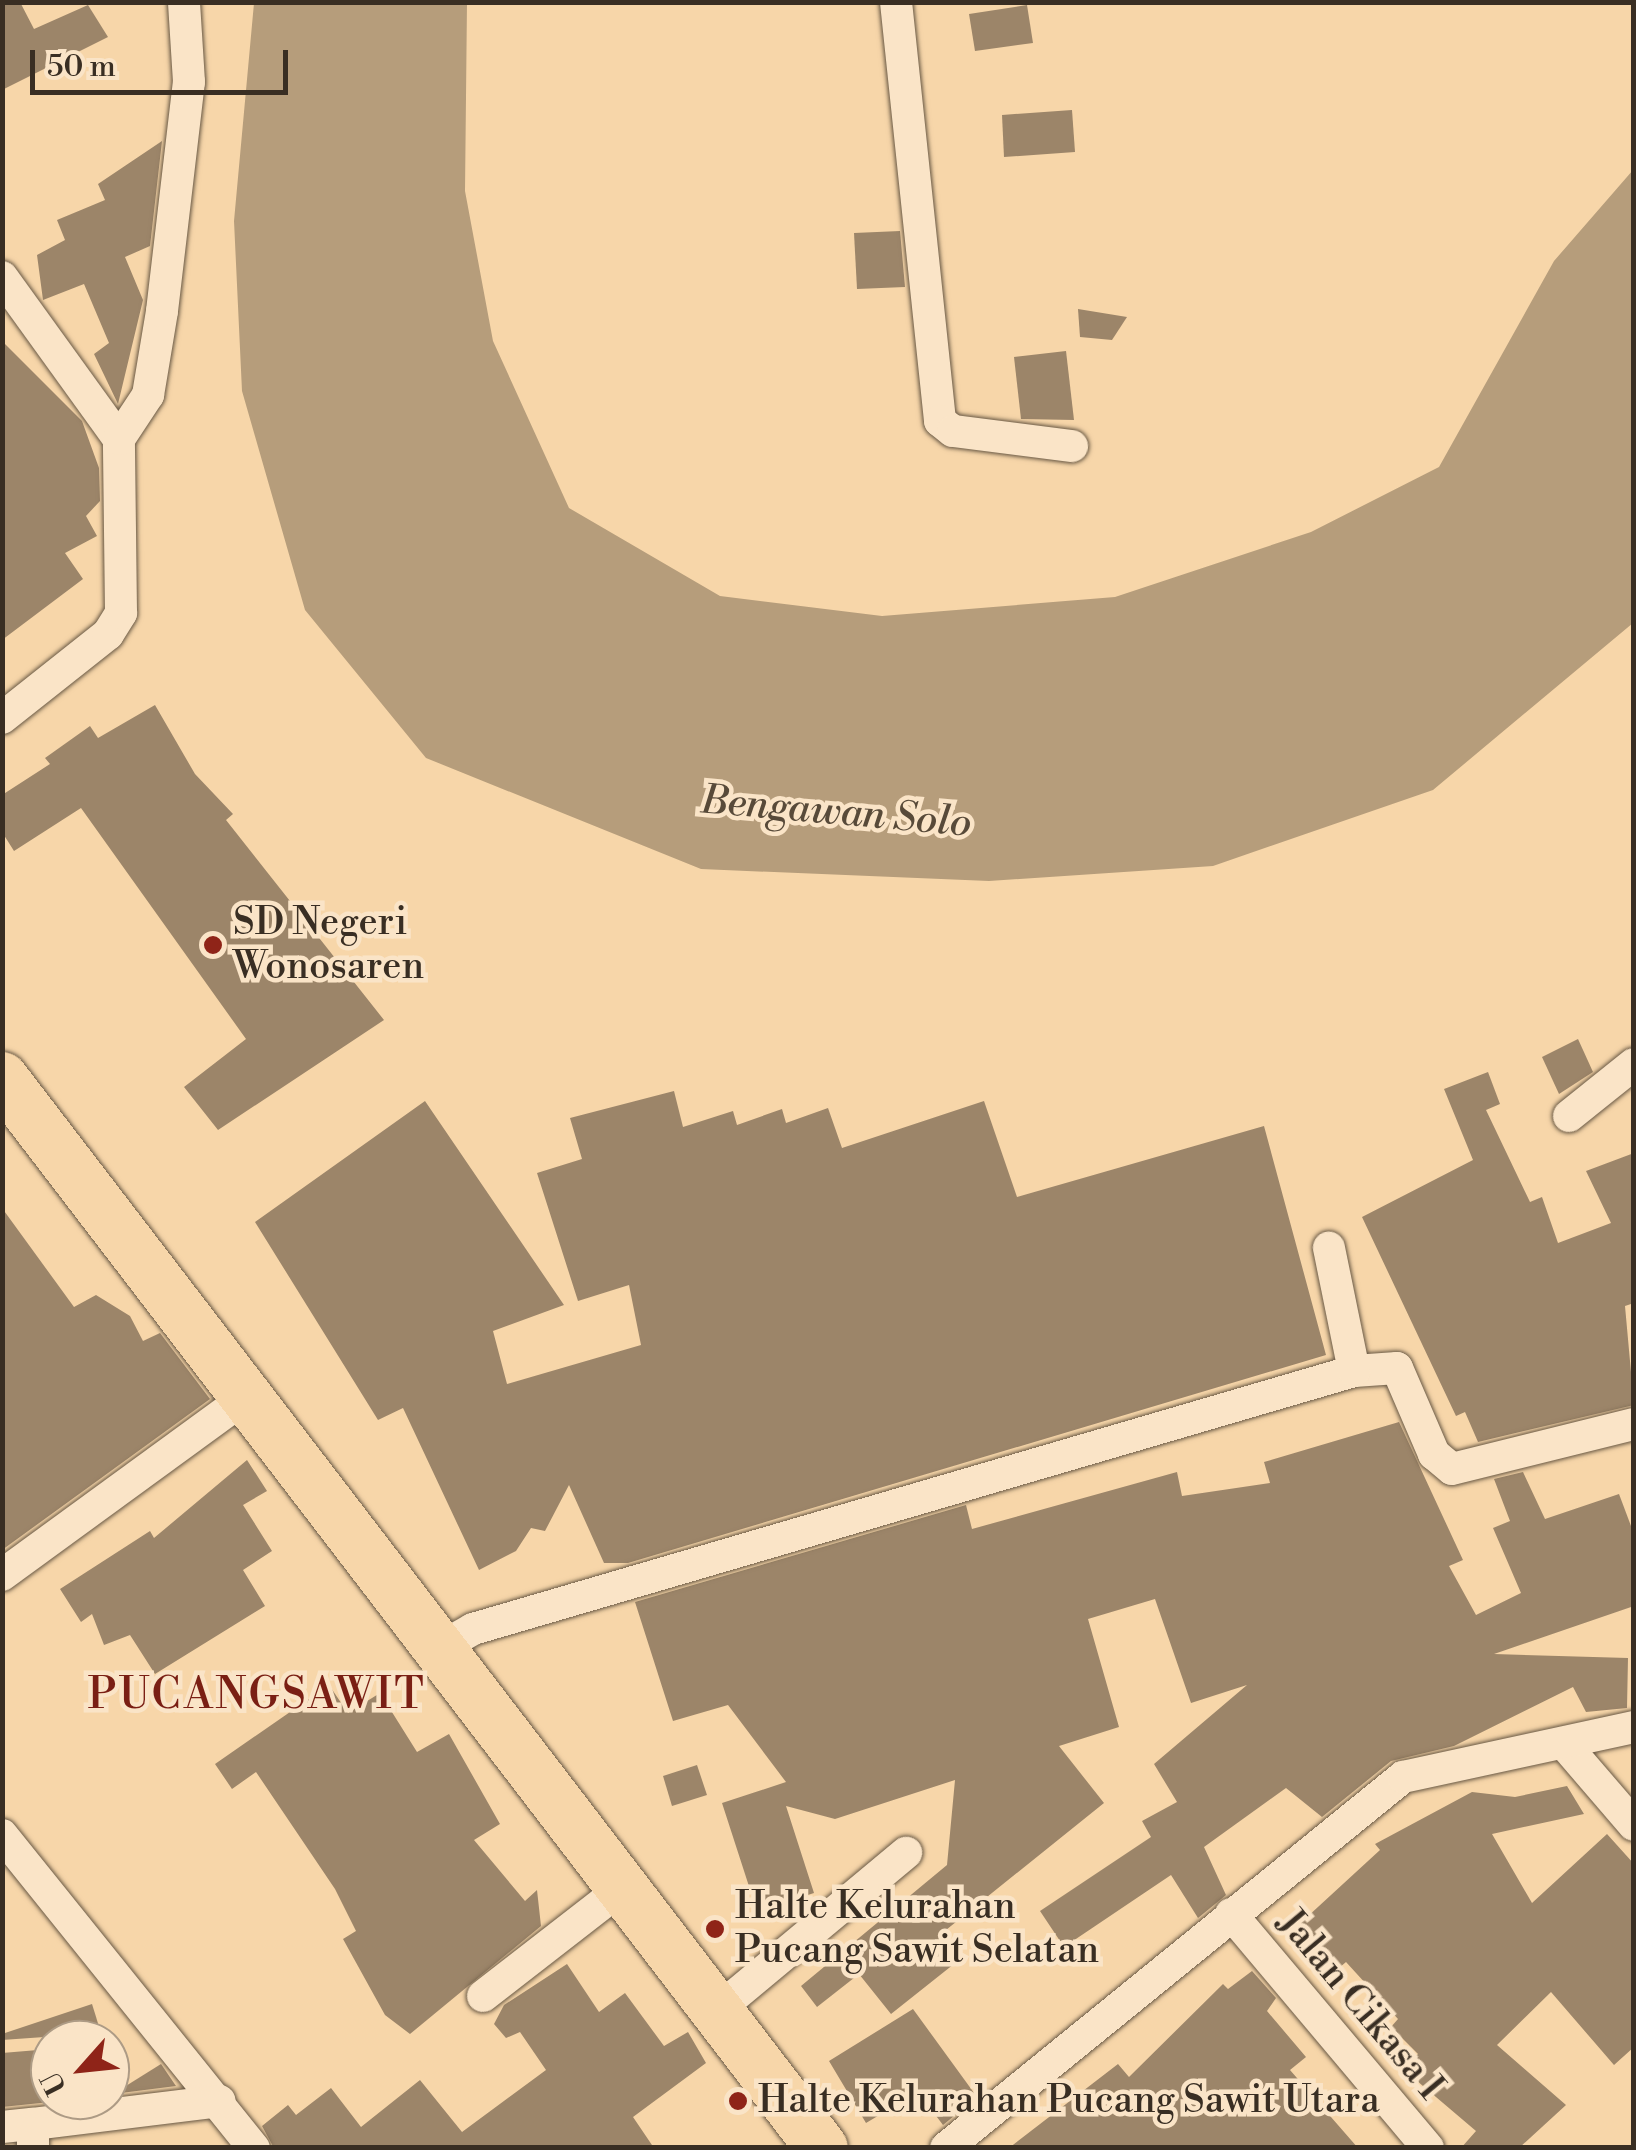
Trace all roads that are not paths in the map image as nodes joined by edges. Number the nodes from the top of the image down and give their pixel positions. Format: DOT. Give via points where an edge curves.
graph roads {
  1 [pos="184,2"];
  2 [pos="896,2"];
  3 [pos="2,277"];
  4 [pos="119,439"];
  5 [pos="1072,446"];
  6 [pos="2,718"];
  7 [pos="1634,1064"];
  8 [pos="2,1078"];
  9 [pos="1569,1116"];
  10 [pos="1329,1248"];
  11 [pos="1354,1371"];
  12 [pos="246,1396"];
  13 [pos="1634,1424"];
  14 [pos="2,1574"];
  15 [pos="438,1649"];
  16 [pos="1634,1727"];
  17 [pos="1566,1746"];
  18 [pos="1634,1826"];
  19 [pos="2,1835"];
  20 [pos="906,1853"];
  21 [pos="621,1888"];
  22 [pos="1230,1914"];
  23 [pos="482,1996"];
  24 [pos="715,2012"];
  25 [pos="220,2101"];
  26 [pos="23,2133"];
  27 [pos="254,2148"];
  28 [pos="822,2148"];
  29 [pos="946,2148"];
  30 [pos="1428,2148"];
  1 -- 4 [label="street" via="189,82 162,312 148,394"];
  2 -- 5 [label="street" via="940,420 952,431"];
  3 -- 4 [label="street"];
  4 -- 6 [label="street" via="121,613 108,634"];
  7 -- 9 [label="street"];
  8 -- 12 [label="main road"];
  10 -- 11 [label="street"];
  11 -- 13 [label="street" via="1398,1368 1434,1454 1452,1469"];
  11 -- 15 [label="street" via="473,1629"];
  12 -- 14 [label="street"];
  12 -- 15 [label="main road"];
  15 -- 21 [label="main road"];
  16 -- 17 [label="street"];
  17 -- 18 [label="street"];
  17 -- 22 [label="street" via="1459,1758 1403,1776"];
  19 -- 25 [label="street"];
  20 -- 24 [label="street"];
  21 -- 23 [label="street"];
  21 -- 24 [label="main road"];
  22 -- 29 [label="street"];
  22 -- 30 [label="street, Jalan Cikasa I"];
  24 -- 28 [label="main road"];
  25 -- 26 [label="street"];
  25 -- 27 [label="street"];
}
